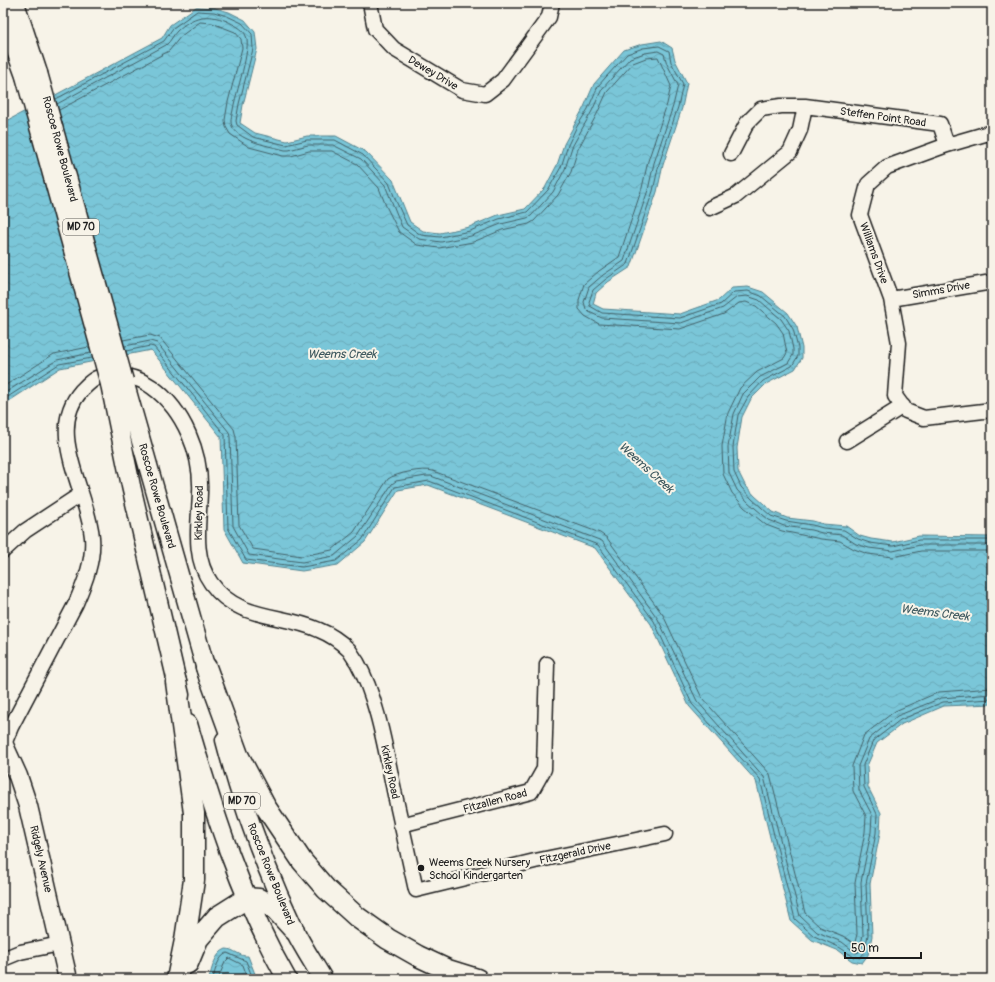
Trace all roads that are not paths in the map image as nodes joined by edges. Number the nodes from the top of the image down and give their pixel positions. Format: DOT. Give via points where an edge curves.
graph roads {
  1 [pos="15,3"];
  2 [pos="370,3"];
  3 [pos="552,3"];
  4 [pos="3,15"];
  5 [pos="32,74"];
  6 [pos="805,106"];
  7 [pos="992,132"];
  8 [pos="947,145"];
  9 [pos="731,154"];
  10 [pos="710,208"];
  11 [pos="992,282"];
  12 [pos="891,299"];
  13 [pos="117,382"];
  14 [pos="903,406"];
  15 [pos="992,410"];
  16 [pos="847,440"];
  17 [pos="81,494"];
  18 [pos="3,551"];
  19 [pos="547,664"];
  20 [pos="206,666"];
  21 [pos="176,682"];
  22 [pos="4,744"];
  23 [pos="401,825"];
  24 [pos="665,834"];
  25 [pos="416,890"];
  26 [pos="247,898"];
  27 [pos="294,930"];
  28 [pos="60,944"];
  29 [pos="3,959"];
  30 [pos="68,979"];
  31 [pos="177,979"];
  32 [pos="180,979"];
  33 [pos="287,979"];
  34 [pos="323,979"];
  35 [pos="477,979"];
  1 -- 5 [label="main road, Roscoe Rowe Boulevard / MD 70"];
  2 -- 3 [label="street, Dewey Drive" via="375,29 394,49 462,90 485,94 503,80 549,17"];
  4 -- 5 [label="main road, Roscoe Rowe Boulevard / MD 70"];
  5 -- 13 [label="main road, Roscoe Rowe Boulevard / MD 70, bridge"];
  6 -- 8 [label="street, Steffen Point Road" via="940,124"];
  6 -- 9 [label="street, Steffen Point Road" via="761,109 748,123"];
  6 -- 10 [label="street" via="800,130 790,152 736,196"];
  7 -- 8 [label="street, Williams Drive"];
  8 -- 12 [label="street, Williams Drive" via="887,167 868,184 860,215"];
  11 -- 12 [label="street, Simms Drive"];
  12 -- 14 [label="street, Williams Drive" via="899,343 895,396"];
  13 -- 20 [label="main road, Roscoe Rowe Boulevard / MD 70"];
  13 -- 21 [label="main road, Roscoe Rowe Boulevard / MD 70"];
  14 -- 15 [label="street" via="906,411 924,418"];
  14 -- 16 [label="street"];
  17 -- 18 [label="street" via="25,531"];
  17 -- 22 [label="street, Kirkley Road" via="89,518 93,553 83,586"];
  17 -- 23 [label="street, Kirkley Road" via="66,432 75,398 99,377 114,374 129,376 146,383 159,392 182,420 190,436 200,474 198,549 211,583 224,598 250,612 320,630 350,651 363,672 373,697"];
  19 -- 23 [label="street, Fitzallen Road" via="544,769 532,792"];
  20 -- 27 [label="main road, Roscoe Rowe Boulevard / MD 70" via="246,813"];
  20 -- 35 [label="highway" via="238,755 265,806 302,861 326,889 388,939 448,970"];
  21 -- 26 [label="main road, Roscoe Rowe Boulevard / MD 70" via="221,826"];
  21 -- 31 [label="highway" via="194,813 194,880"];
  22 -- 28 [label="main road, Ridgely Avenue" via="28,806"];
  23 -- 25 [label="street, Kirkley Road"];
  24 -- 25 [label="street, Fitzgerald Drive"];
  26 -- 27 [label="highway" via="259,899 275,909"];
  26 -- 32 [label="highway" via="216,917 198,939"];
  26 -- 33 [label="main road, Roscoe Rowe Boulevard / MD 70"];
  27 -- 34 [label="main road, Roscoe Rowe Boulevard / MD 70"];
  28 -- 29 [label="street" via="20,952"];
  28 -- 30 [label="main road, Ridgely Avenue"];
}
